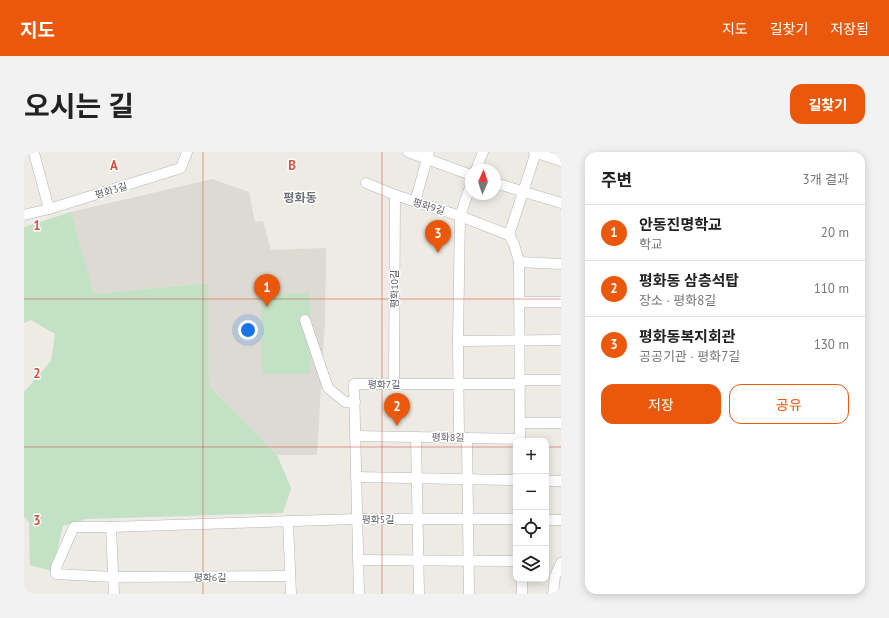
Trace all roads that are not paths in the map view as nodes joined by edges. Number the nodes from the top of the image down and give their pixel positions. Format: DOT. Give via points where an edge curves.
graph roads {
  1 [pos="187,152"];
  2 [pos="408,152"];
  3 [pos="483,152"];
  4 [pos="535,152"];
  5 [pos="32,154"];
  6 [pos="428,156"];
  7 [pos="561,162"];
  8 [pos="478,164"];
  9 [pos="465,172"];
  10 [pos="366,183"];
  11 [pos="501,185"];
  12 [pos="523,192"];
  13 [pos="395,195"];
  14 [pos="466,200"];
  15 [pos="415,202"];
  16 [pos="561,203"];
  17 [pos="49,209"];
  18 [pos="24,215"];
  19 [pos="460,216"];
  20 [pos="509,235"];
  21 [pos="519,262"];
  22 [pos="561,264"];
  23 [pos="519,302"];
  24 [pos="561,302"];
  25 [pos="305,320"];
  26 [pos="520,340"];
  27 [pos="561,340"];
  28 [pos="458,341"];
  29 [pos="561,380"];
  30 [pos="520,382"];
  31 [pos="394,384"];
  32 [pos="459,384"];
  33 [pos="355,402"];
  34 [pos="520,423"];
  35 [pos="561,423"];
  36 [pos="355,436"];
  37 [pos="416,437"];
  38 [pos="463,438"];
  39 [pos="520,438"];
  40 [pos="513,440"];
  41 [pos="356,477"];
  42 [pos="417,478"];
  43 [pos="468,479"];
  44 [pos="513,480"];
  45 [pos="549,481"];
  46 [pos="561,481"];
  47 [pos="357,519"];
  48 [pos="418,519"];
  49 [pos="513,519"];
  50 [pos="468,520"];
  51 [pos="549,520"];
  52 [pos="561,520"];
  53 [pos="288,521"];
  54 [pos="111,527"];
  55 [pos="358,560"];
  56 [pos="418,561"];
  57 [pos="469,561"];
  58 [pos="513,561"];
  59 [pos="561,563"];
  60 [pos="290,576"];
  61 [pos="113,577"];
  62 [pos="522,582"];
  63 [pos="114,594"];
  64 [pos="291,594"];
  65 [pos="359,594"];
  66 [pos="419,594"];
  67 [pos="469,594"];
  68 [pos="522,594"];
  69 [pos="554,594"];
  1 -- 17 [label="street, 평화3길" via="181,168"];
  2 -- 6 [label="street"];
  3 -- 8 [label="street"];
  4 -- 7 [label="street"];
  4 -- 12 [label="street"];
  5 -- 17 [label="street"];
  6 -- 9 [label="street"];
  6 -- 15 [label="street"];
  10 -- 13 [label="street, 평화9길"];
  11 -- 12 [label="street"];
  12 -- 16 [label="street"];
  12 -- 20 [label="street"];
  13 -- 15 [label="street, 평화9길"];
  13 -- 31 [label="street, 평화10길"];
  14 -- 19 [label="street"];
  15 -- 19 [label="street, 평화9길"];
  17 -- 18 [label="street, 평화3길"];
  19 -- 20 [label="street, 평화9길"];
  19 -- 28 [label="street"];
  20 -- 21 [label="street"];
  21 -- 22 [label="street"];
  21 -- 23 [label="street"];
  23 -- 24 [label="street"];
  23 -- 26 [label="street"];
  25 -- 33 [label="street" via="328,388 345,402"];
  26 -- 27 [label="street"];
  26 -- 28 [label="street"];
  26 -- 30 [label="street"];
  28 -- 32 [label="street"];
  29 -- 30 [label="street"];
  30 -- 32 [label="street, 평화7길"];
  30 -- 34 [label="street"];
  31 -- 32 [label="street, 평화7길"];
  31 -- 33 [label="street, 평화7길" via="354,384"];
  32 -- 38 [label="street"];
  33 -- 36 [label="street, 평화7길"];
  34 -- 35 [label="street"];
  34 -- 39 [label="street"];
  36 -- 37 [label="street"];
  36 -- 41 [label="street, 평화7길"];
  37 -- 38 [label="street, 평화8길"];
  37 -- 42 [label="street, 평화8길"];
  38 -- 40 [label="street, 평화8길"];
  38 -- 43 [label="street"];
  41 -- 42 [label="street"];
  41 -- 47 [label="street, 평화7길"];
  42 -- 43 [label="street"];
  42 -- 48 [label="street, 평화8길"];
  43 -- 44 [label="street"];
  43 -- 50 [label="street"];
  45 -- 46 [label="street"];
  47 -- 48 [label="street, 평화5길"];
  47 -- 53 [label="street, 평화5길"];
  47 -- 55 [label="street, 평화7길"];
  48 -- 50 [label="street, 평화5길"];
  48 -- 56 [label="street, 평화8길"];
  49 -- 50 [label="street, 평화5길"];
  50 -- 57 [label="street"];
  51 -- 52 [label="street"];
  53 -- 54 [label="street, 평화5길"];
  53 -- 60 [label="street"];
  54 -- 61 [label="street"];
  54 -- 61 [label="street, 평화5길" via="74,527 56,567 56,574"];
  55 -- 56 [label="street"];
  55 -- 65 [label="street, 평화7길"];
  56 -- 57 [label="street"];
  56 -- 66 [label="street, 평화8길"];
  57 -- 58 [label="street"];
  57 -- 67 [label="street"];
  59 -- 69 [label="street" via="555,576"];
  60 -- 61 [label="street, 평화6길"];
  60 -- 64 [label="street"];
  61 -- 63 [label="street"];
  62 -- 68 [label="street"];
}
